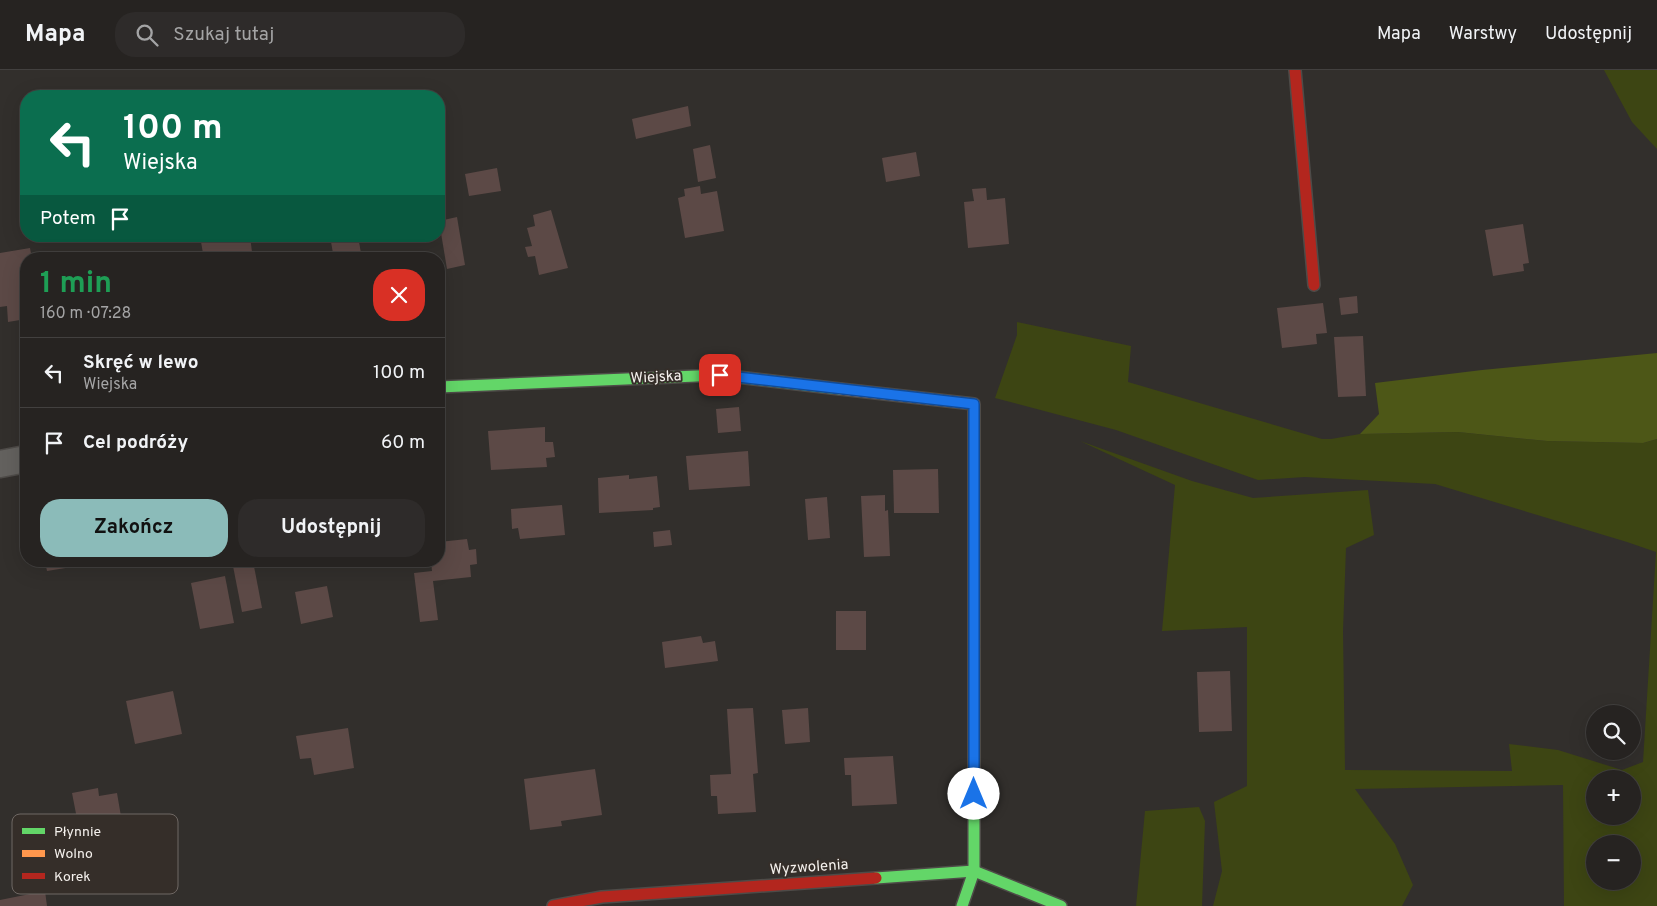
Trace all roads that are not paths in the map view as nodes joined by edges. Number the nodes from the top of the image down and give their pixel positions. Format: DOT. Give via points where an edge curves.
graph roads {
  1 [pos="1296,70"];
  2 [pos="1314,285"];
  3 [pos="445,387"];
  4 [pos="20,460"];
  5 [pos="0,464"];
  6 [pos="974,871"];
  7 [pos="553,906"];
  8 [pos="962,906"];
  9 [pos="1061,906"];
  1 -- 2 [label="street"];
  3 -- 6 [label="street, Wiejska" via="720,375 974,404"];
  4 -- 5 [label="street"];
  6 -- 7 [label="street, Wyzwolenia" via="602,897"];
  6 -- 8 [label="street"];
  6 -- 9 [label="street, Wyzwolenia"];
}
